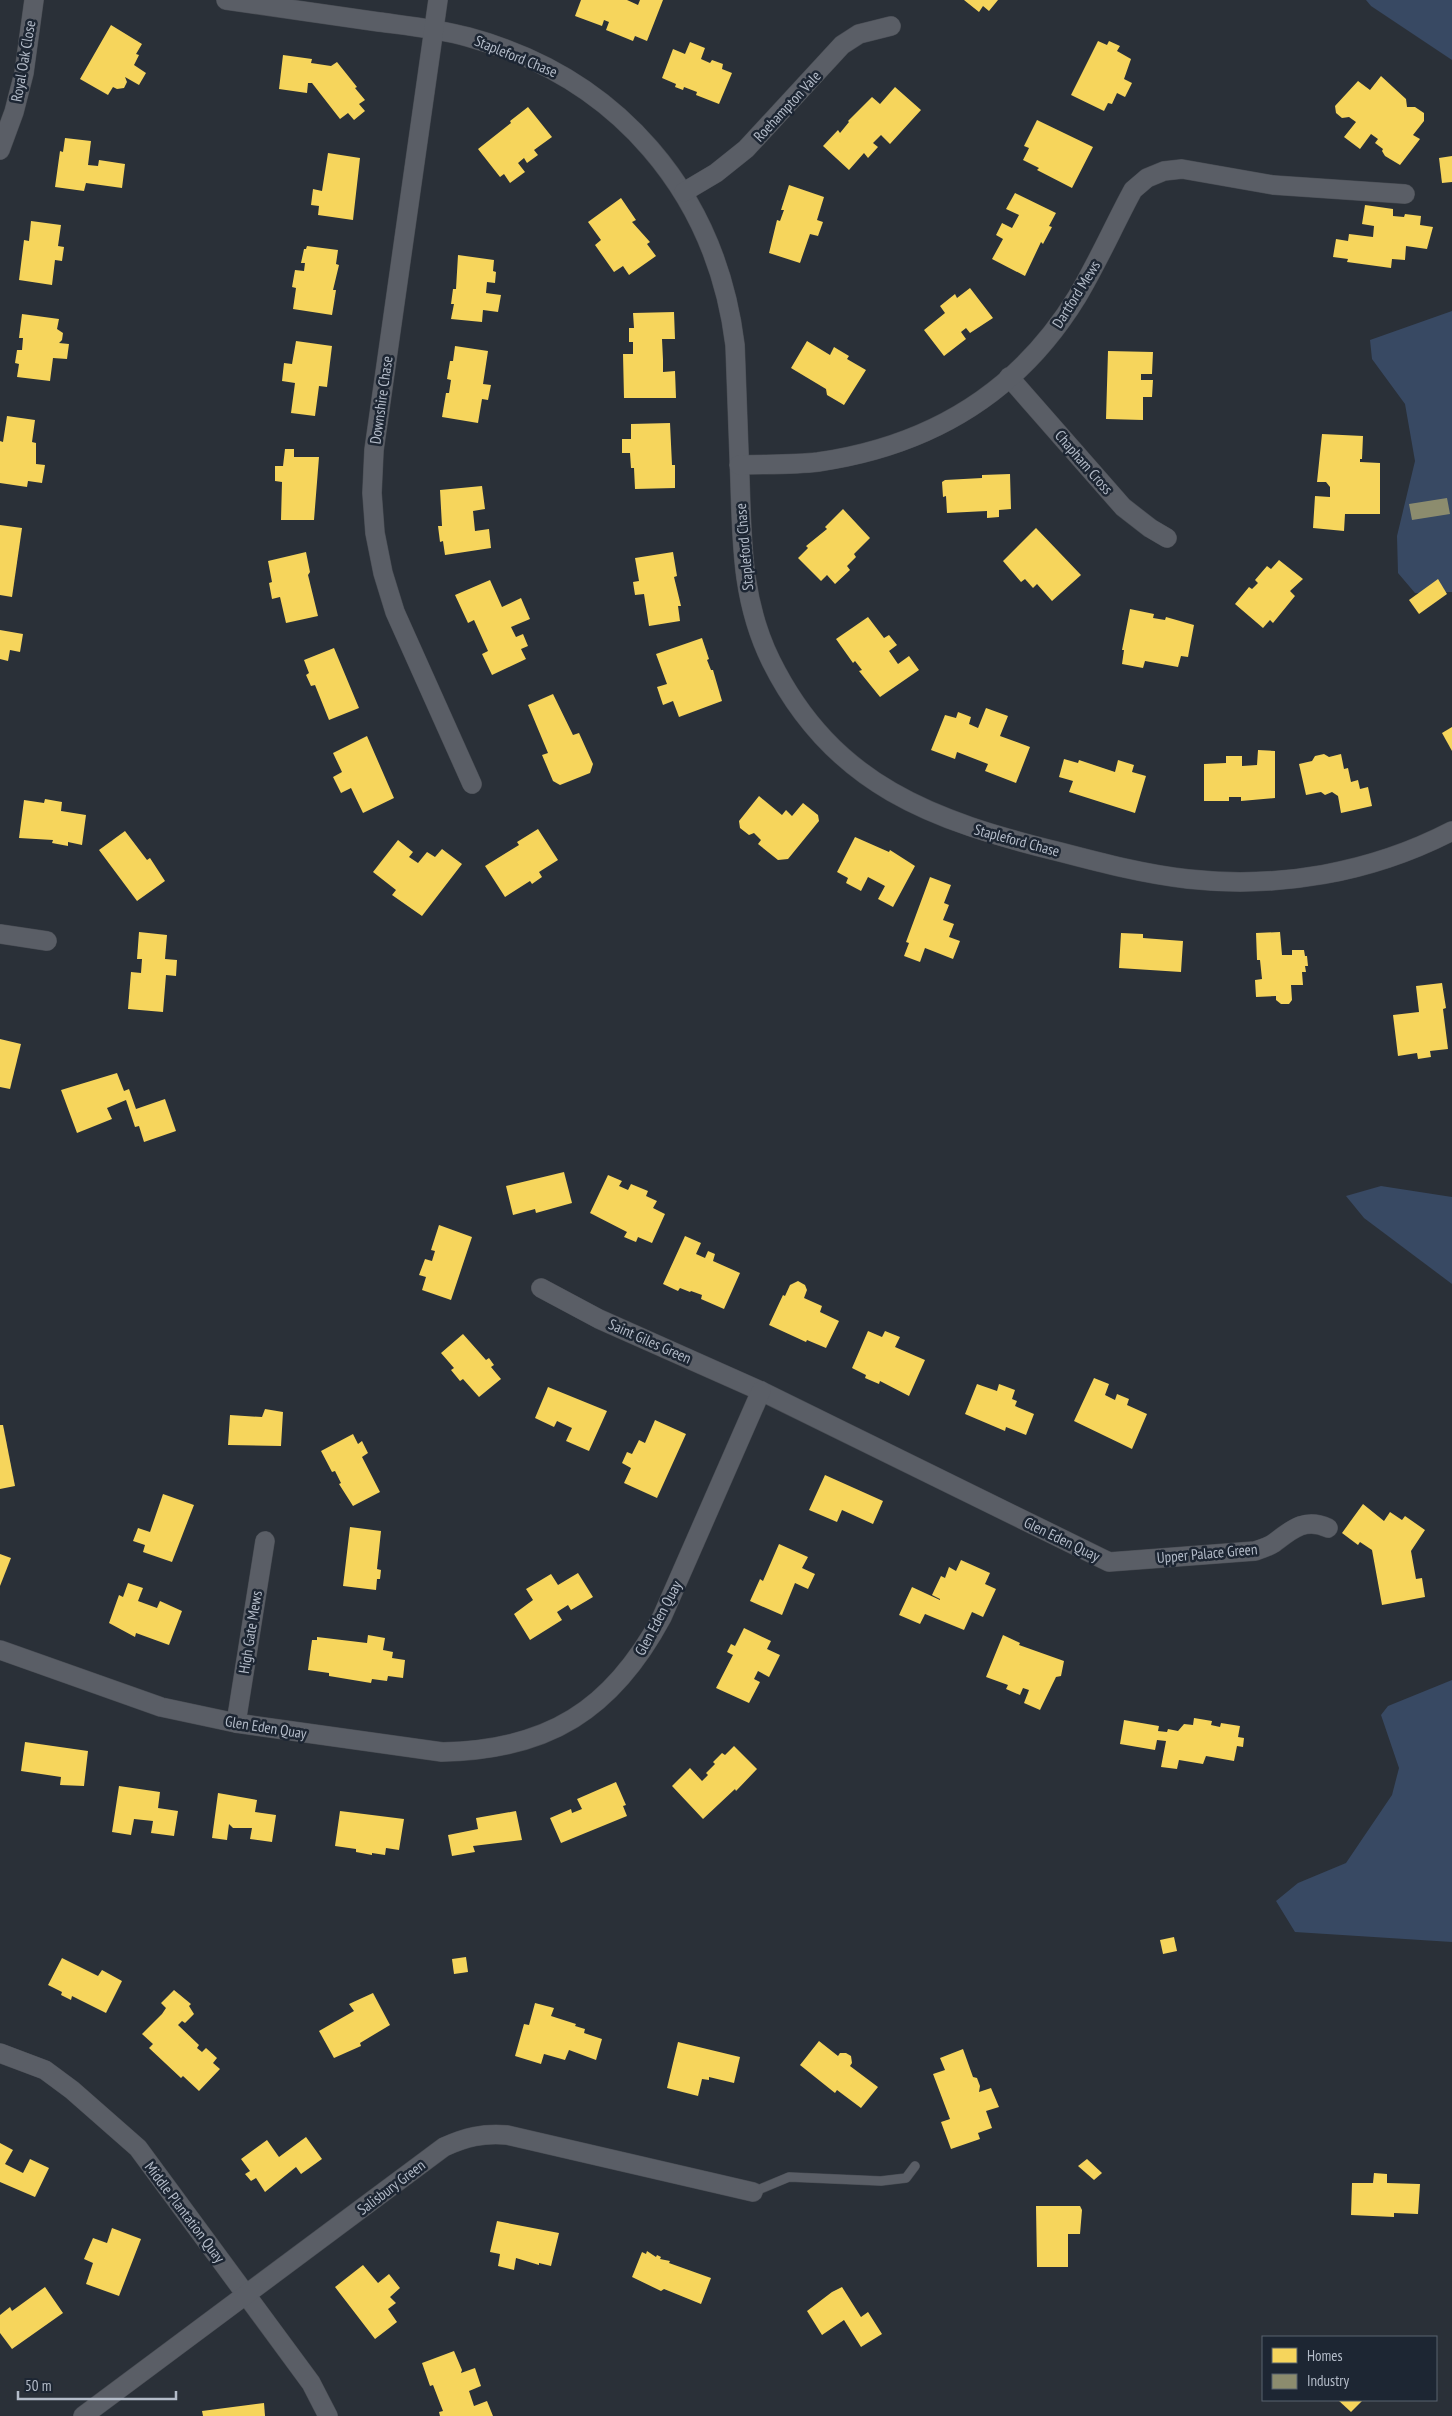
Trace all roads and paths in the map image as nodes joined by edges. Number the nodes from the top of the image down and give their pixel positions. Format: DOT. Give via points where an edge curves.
graph roads {
  1 [pos="34,0"];
  2 [pos="226,0"];
  3 [pos="438,0"];
  4 [pos="891,26"];
  5 [pos="434,30"];
  6 [pos="0,150"];
  7 [pos="684,192"];
  8 [pos="1405,194"];
  9 [pos="1010,377"];
  10 [pos="739,465"];
  11 [pos="1167,538"];
  12 [pos="472,784"];
  13 [pos="1452,831"];
  14 [pos="0,934"];
  15 [pos="46,941"];
  16 [pos="541,1288"];
  17 [pos="761,1391"];
  18 [pos="1328,1528"];
  19 [pos="265,1541"];
  20 [pos="1109,1562"];
  21 [pos="0,1650"];
  22 [pos="236,1723"];
  23 [pos="0,2053"];
  24 [pos="915,2166"];
  25 [pos="753,2192"];
  26 [pos="246,2295"];
  27 [pos="82,2416"];
  28 [pos="328,2416"];
  1 -- 6 [label="street, Royal Oak Close" via="24,73"];
  2 -- 5 [label="street, Stapleford Chase"];
  3 -- 5 [label="street, Downshire Chase"];
  4 -- 7 [label="street, Roehampton Vale" via="860,34 842,45 746,149 716,173"];
  5 -- 7 [label="street, Stapleford Chase" via="515,52 560,73 588,91 644,140"];
  5 -- 12 [label="street, Downshire Chase" via="374,450 372,493 375,534 395,612"];
  7 -- 10 [label="street, Stapleford Chase" via="720,270 731,310"];
  8 -- 9 [label="street, Dartford Mews" via="1273,185 1182,168 1147,178 1133,190 1076,298 1047,338"];
  9 -- 10 [label="street, Dartford Mews" via="966,412 902,442 860,455 816,462"];
  9 -- 11 [label="street, Chapham Cross" via="1123,507"];
  10 -- 13 [label="street, Stapleford Chase" via="742,562 760,635 772,662 814,728 841,756 872,780 912,804 955,823 1000,837 1130,870 1244,883 1295,879 1344,870 1393,856"];
  14 -- 15 [label="street"];
  16 -- 17 [label="street, Saint Giles Green" via="598,1319"];
  17 -- 20 [label="street, Glen Eden Quay"];
  17 -- 22 [label="street, Glen Eden Quay" via="662,1617 645,1648 624,1676 571,1721 509,1746 476,1752 442,1752"];
  18 -- 20 [label="street, Upper Palace Green" via="1313,1523 1300,1524 1272,1545 1255,1551"];
  19 -- 22 [label="street, High Gate Mews"];
  21 -- 22 [label="street, Glen Eden Quay" via="161,1707"];
  23 -- 26 [label="street, Middle Plantation Quay" via="45,2070 138,2148"];
  24 -- 25 [label="lane" via="906,2178 880,2181 789,2177"];
  25 -- 26 [label="street, Salisbury Green" via="507,2135 468,2137 444,2147"];
  26 -- 27 [label="street, Salisbury Green"];
  26 -- 28 [label="street, Middle Plantation Quay" via="311,2384"];
}
